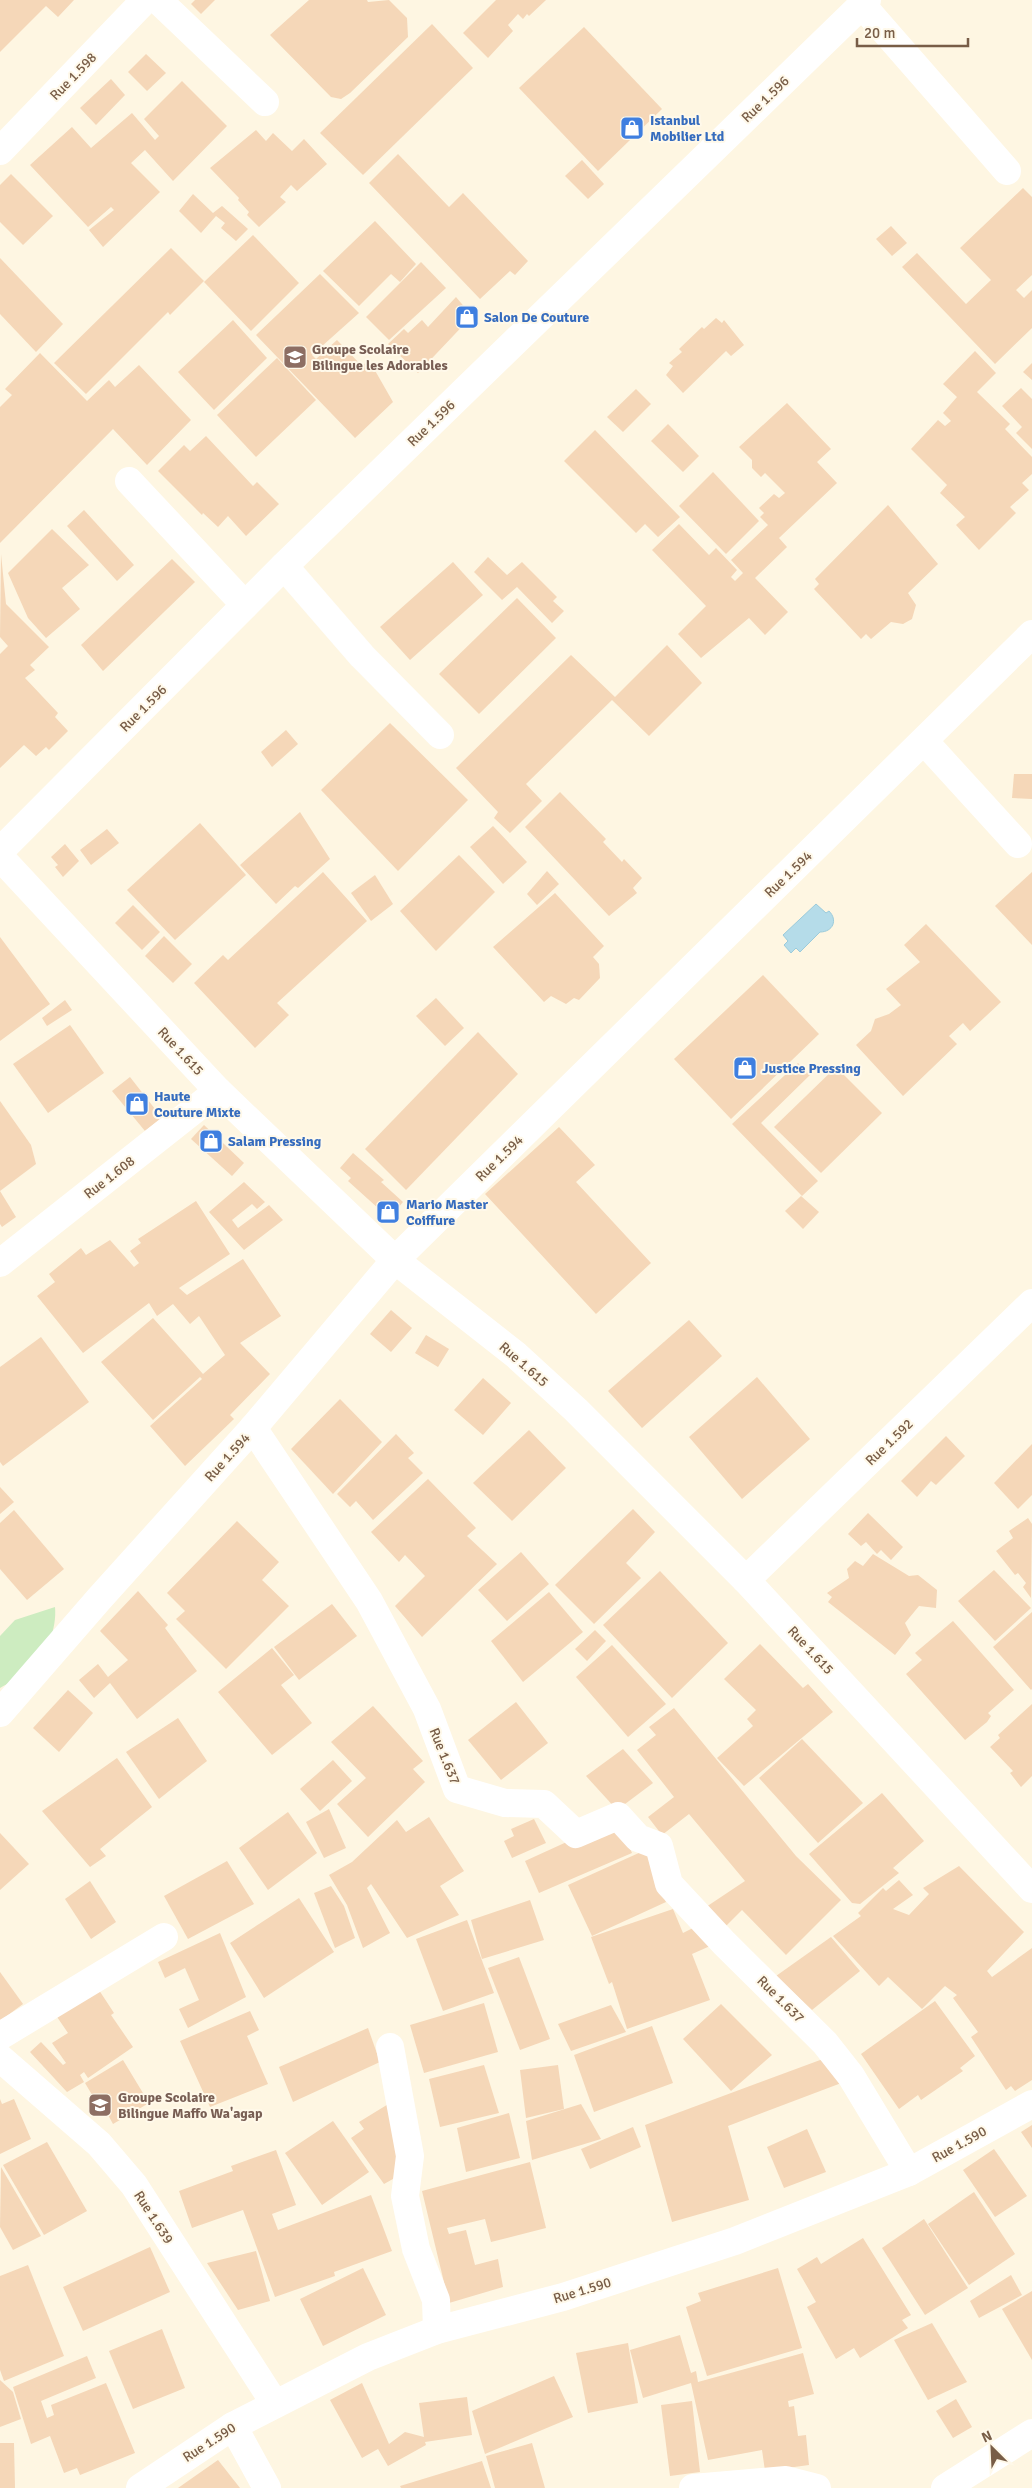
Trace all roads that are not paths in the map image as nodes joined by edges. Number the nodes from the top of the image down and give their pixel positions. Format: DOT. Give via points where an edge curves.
graph roads {
  1 [pos="145,0"];
  2 [pos="158,0"];
  3 [pos="865,2"];
  4 [pos="265,102"];
  5 [pos="0,151"];
  6 [pos="1008,171"];
  7 [pos="128,481"];
  8 [pos="284,566"];
  9 [pos="246,605"];
  10 [pos="1032,634"];
  11 [pos="440,735"];
  12 [pos="924,741"];
  13 [pos="1018,844"];
  14 [pos="0,851"];
  15 [pos="0,858"];
  16 [pos="218,1091"];
  17 [pos="395,1260"];
  18 [pos="0,1263"];
  19 [pos="1032,1303"];
  20 [pos="253,1428"];
  21 [pos="746,1580"];
  22 [pos="0,1713"];
  23 [pos="1032,1889"];
  24 [pos="164,1937"];
  25 [pos="0,2036"];
  26 [pos="390,2047"];
  27 [pos="0,2058"];
  28 [pos="1032,2104"];
  29 [pos="909,2172"];
  30 [pos="437,2330"];
  31 [pos="275,2404"];
  32 [pos="233,2426"];
  33 [pos="1032,2433"];
  34 [pos="140,2488"];
  35 [pos="267,2488"];
  36 [pos="693,2488"];
  37 [pos="816,2488"];
  38 [pos="945,2488"];
  1 -- 5 [label="street, Rue 1.598"];
  2 -- 4 [label="street"];
  3 -- 6 [label="street"];
  3 -- 8 [label="street, Rue 1.596"];
  7 -- 9 [label="street"];
  8 -- 9 [label="street, Rue 1.596"];
  8 -- 11 [label="street" via="362,656"];
  9 -- 14 [label="street, Rue 1.596"];
  10 -- 12 [label="street, Rue 1.594"];
  12 -- 13 [label="street"];
  12 -- 17 [label="street, Rue 1.594"];
  15 -- 16 [label="street, Rue 1.615"];
  16 -- 17 [label="street, Rue 1.615"];
  16 -- 18 [label="street, Rue 1.608"];
  17 -- 20 [label="street, Rue 1.594"];
  17 -- 21 [label="street, Rue 1.615" via="516,1356"];
  19 -- 21 [label="street, Rue 1.592"];
  20 -- 22 [label="street, Rue 1.594"];
  20 -- 29 [label="street, Rue 1.637" via="369,1601 427,1709 457,1789 505,1803 544,1804 576,1834 618,1816 638,1838 659,1846 669,1884 825,2043 851,2076"];
  21 -- 23 [label="street, Rue 1.615"];
  24 -- 25 [label="street"];
  26 -- 30 [label="street" via="410,2156 405,2196 416,2249 436,2300"];
  27 -- 31 [label="street, Rue 1.639" via="99,2144 134,2186"];
  28 -- 29 [label="street, Rue 1.590"];
  29 -- 30 [label="street, Rue 1.590" via="735,2241 563,2297"];
  30 -- 31 [label="street, Rue 1.590" via="368,2357"];
  31 -- 32 [label="street, Rue 1.590"];
  32 -- 34 [label="street, Rue 1.590"];
  32 -- 35 [label="street"];
  33 -- 38 [label="street"];
  36 -- 37 [label="street" via="786,2480"];
}
